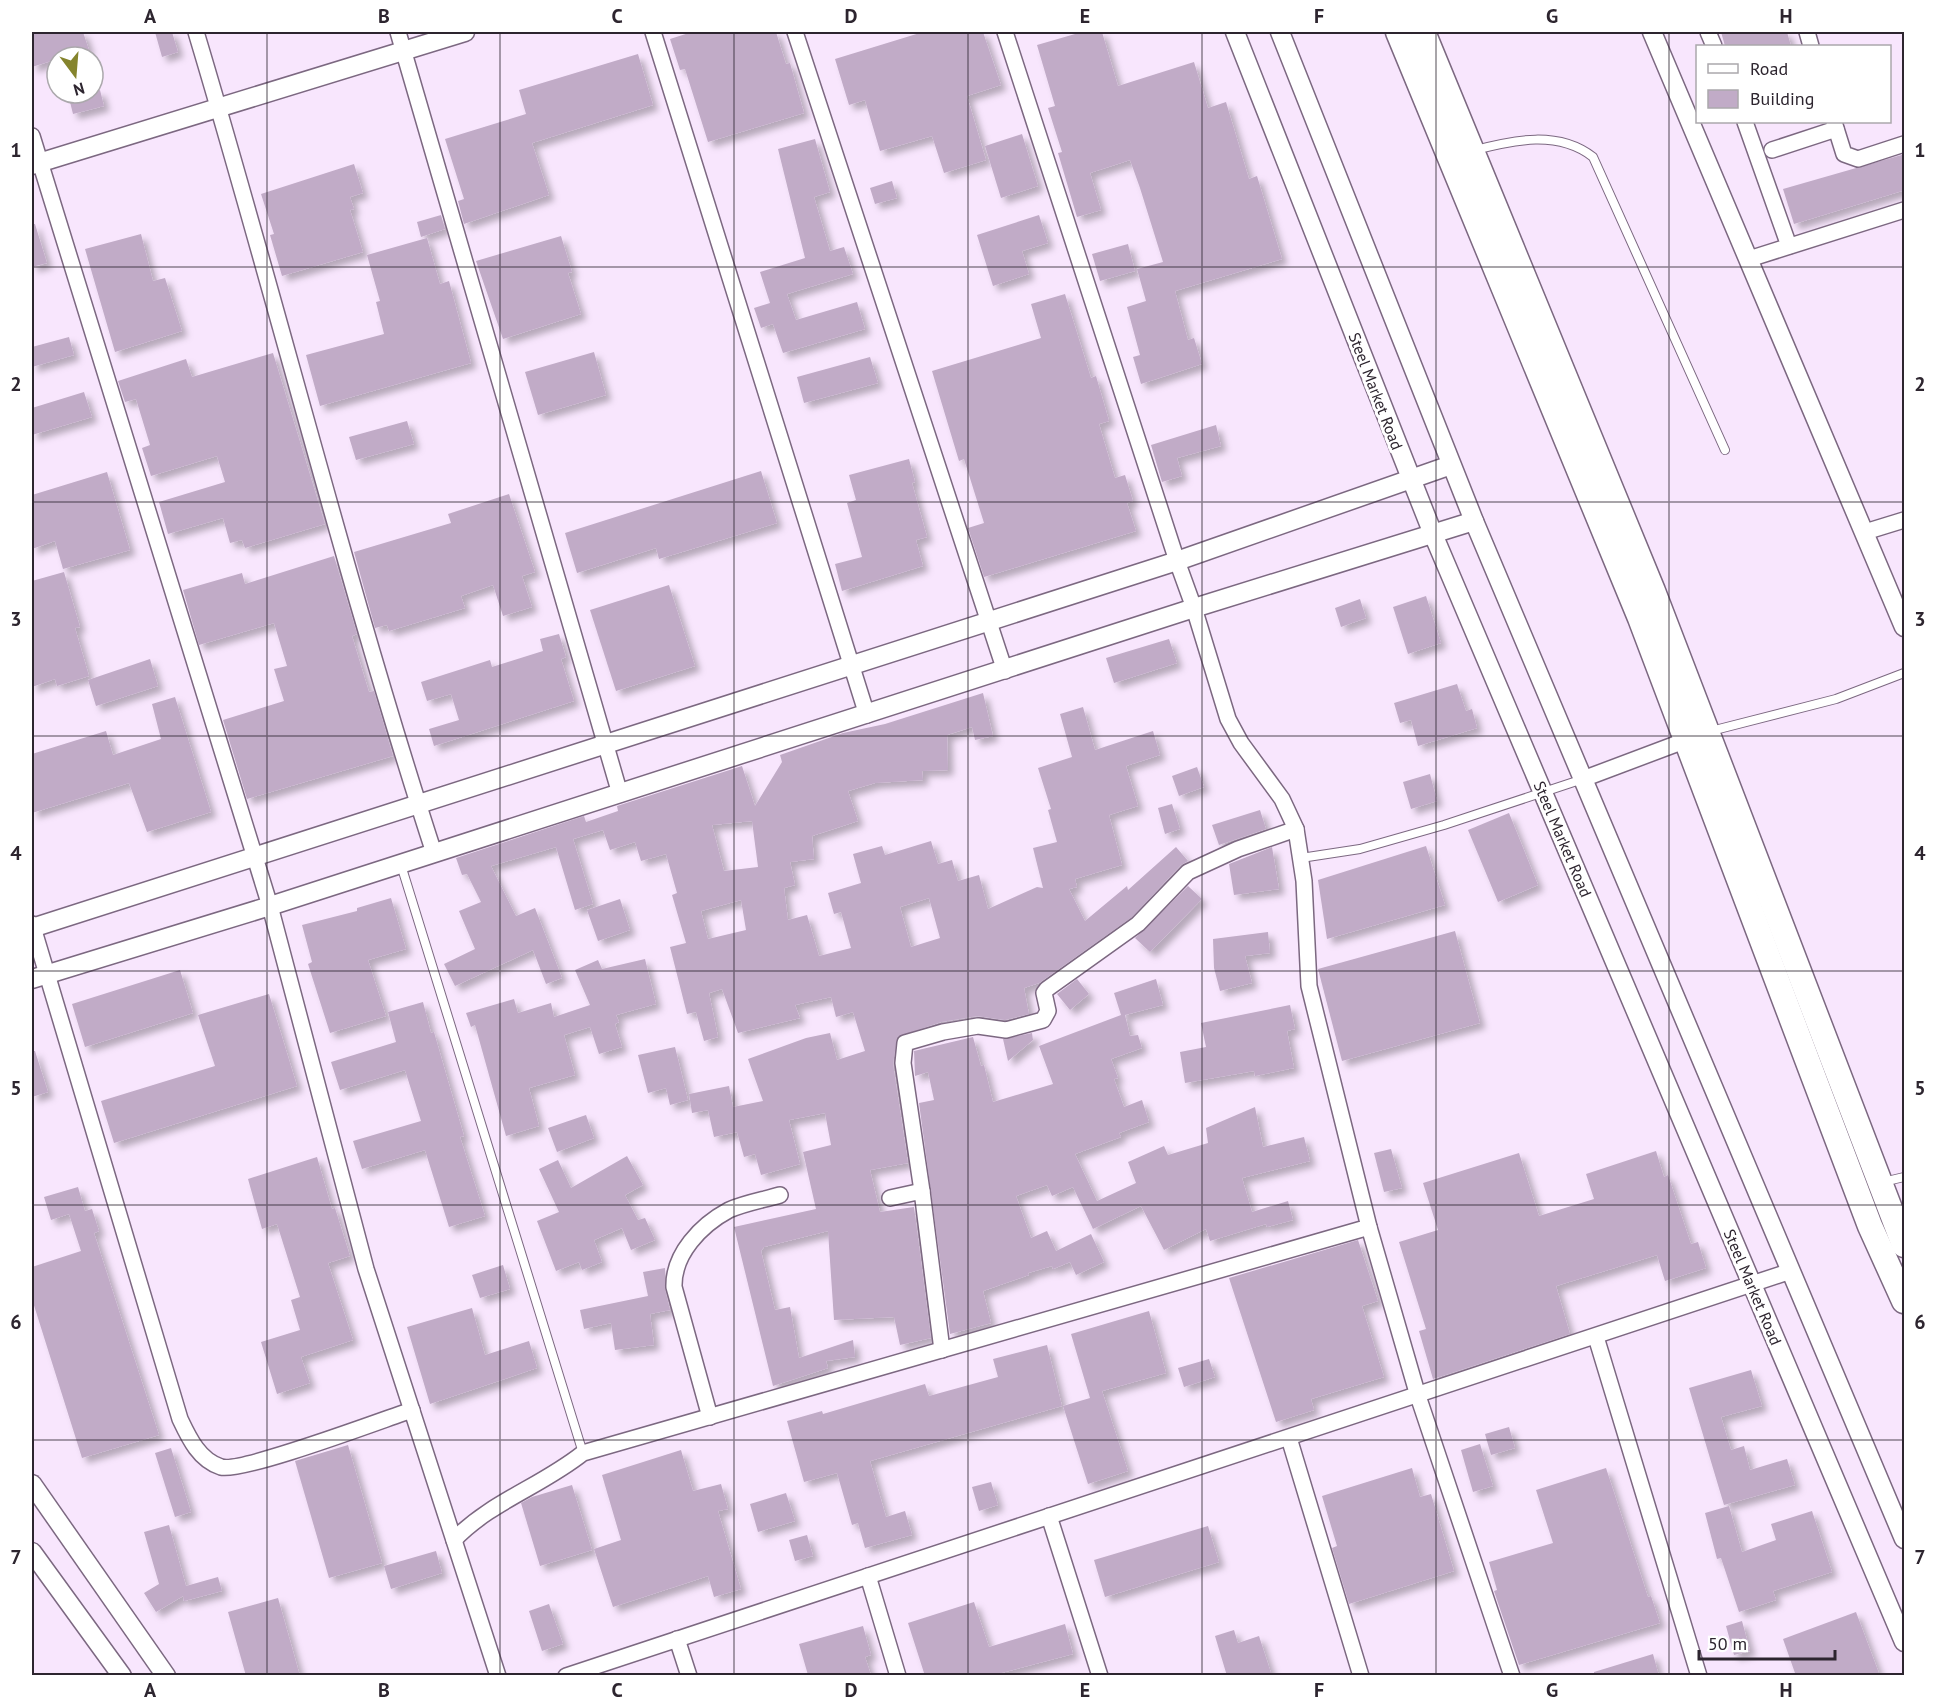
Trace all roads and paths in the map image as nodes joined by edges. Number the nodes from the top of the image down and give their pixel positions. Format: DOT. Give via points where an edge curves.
graph roads {
  1 [pos="196,32"];
  2 [pos="398,32"];
  3 [pos="465,32"];
  4 [pos="653,32"];
  5 [pos="795,32"];
  6 [pos="1005,32"];
  7 [pos="1235,32"];
  8 [pos="1280,32"];
  9 [pos="1398,32"];
  10 [pos="1423,32"];
  11 [pos="1652,32"];
  12 [pos="405,50"];
  13 [pos="219,108"];
  14 [pos="1744,123"];
  15 [pos="1835,125"];
  16 [pos="32,136"];
  17 [pos="1905,144"];
  18 [pos="1772,150"];
  19 [pos="1472,151"];
  20 [pos="36,164"];
  21 [pos="1905,210"];
  22 [pos="1789,246"];
  23 [pos="1749,259"];
  24 [pos="1725,450"];
  25 [pos="1451,465"];
  26 [pos="1411,479"];
  27 [pos="1905,520"];
  28 [pos="1474,521"];
  29 [pos="1865,532"];
  30 [pos="1433,534"];
  31 [pos="1177,561"];
  32 [pos="1194,608"];
  33 [pos="988,622"];
  34 [pos="1905,627"];
  35 [pos="851,666"];
  36 [pos="1005,670"];
  37 [pos="1905,673"];
  38 [pos="867,715"];
  39 [pos="1697,736"];
  40 [pos="608,745"];
  41 [pos="1583,780"];
  42 [pos="1543,792"];
  43 [pos="620,794"];
  44 [pos="419,805"];
  45 [pos="1296,829"];
  46 [pos="434,853"];
  47 [pos="255,858"];
  48 [pos="1301,858"];
  49 [pos="401,863"];
  50 [pos="270,906"];
  51 [pos="32,927"];
  52 [pos="39,977"];
  53 [pos="1905,1177"];
  54 [pos="1880,1182"];
  55 [pos="922,1191"];
  56 [pos="780,1196"];
  57 [pos="890,1198"];
  58 [pos="1369,1227"];
  59 [pos="1905,1245"];
  60 [pos="1791,1271"];
  61 [pos="1753,1285"];
  62 [pos="1905,1301"];
  63 [pos="1596,1337"];
  64 [pos="942,1350"];
  65 [pos="1418,1396"];
  66 [pos="412,1410"];
  67 [pos="710,1417"];
  68 [pos="1289,1438"];
  69 [pos="583,1453"];
  70 [pos="32,1484"];
  71 [pos="1049,1516"];
  72 [pos="1905,1539"];
  73 [pos="454,1540"];
  74 [pos="32,1552"];
  75 [pos="868,1576"];
  76 [pos="677,1639"];
  77 [pos="1905,1642"];
  78 [pos="122,1676"];
  79 [pos="166,1676"];
  80 [pos="498,1676"];
  81 [pos="566,1676"];
  82 [pos="689,1676"];
  83 [pos="898,1676"];
  84 [pos="1100,1676"];
  85 [pos="1361,1676"];
  86 [pos="1512,1676"];
  87 [pos="1699,1676"];
  1 -- 13 [label="street"];
  2 -- 12 [label="street"];
  3 -- 12 [label="street"];
  4 -- 35 [label="street"];
  5 -- 33 [label="street"];
  6 -- 31 [label="street"];
  7 -- 26 [label="street, Steel Market Road"];
  8 -- 25 [label="street"];
  9 -- 39 [label="highway" via="1640,618"];
  10 -- 19 [label="highway"];
  11 -- 23 [label="street"];
  12 -- 13 [label="street"];
  12 -- 40 [label="street"];
  13 -- 20 [label="street"];
  13 -- 44 [label="street" via="336,531"];
  14 -- 22 [label="street"];
  15 -- 17 [label="street" via="1844,154 1858,159"];
  15 -- 18 [label="street"];
  16 -- 20 [label="street"];
  19 -- 24 [label="lane" via="1509,141 1553,139 1581,147 1593,157"];
  19 -- 39 [label="highway" via="1653,591"];
  20 -- 47 [label="street"];
  21 -- 22 [label="street"];
  22 -- 23 [label="street"];
  23 -- 29 [label="street"];
  25 -- 26 [label="street"];
  25 -- 28 [label="street"];
  26 -- 30 [label="street, Steel Market Road"];
  26 -- 31 [label="street"];
  27 -- 29 [label="street"];
  28 -- 30 [label="street"];
  28 -- 41 [label="street"];
  29 -- 34 [label="street"];
  30 -- 32 [label="street"];
  30 -- 42 [label="street, Steel Market Road"];
  31 -- 32 [label="street"];
  31 -- 33 [label="street"];
  32 -- 36 [label="street"];
  32 -- 45 [label="street" via="1228,719 1282,799"];
  33 -- 35 [label="street"];
  33 -- 36 [label="street"];
  35 -- 38 [label="street"];
  35 -- 40 [label="street"];
  36 -- 38 [label="street"];
  37 -- 39 [label="lane" via="1836,699"];
  38 -- 43 [label="street"];
  39 -- 41 [label="street"];
  39 -- 54 [label="highway"];
  39 -- 62 [label="highway" via="1870,1226"];
  40 -- 43 [label="street"];
  40 -- 44 [label="street"];
  41 -- 42 [label="lane"];
  41 -- 60 [label="street"];
  42 -- 48 [label="lane" via="1360,849"];
  42 -- 61 [label="street, Steel Market Road"];
  43 -- 46 [label="street"];
  44 -- 46 [label="street"];
  44 -- 47 [label="street"];
  45 -- 48 [label="street"];
  45 -- 55 [label="street" via="1188,872 1138,924 1047,989 1044,993 1048,1011 1043,1020 1006,1030 978,1026 905,1043 903,1063"];
  46 -- 49 [label="street"];
  47 -- 50 [label="street"];
  47 -- 51 [label="street"];
  48 -- 58 [label="street" via="1309,986"];
  49 -- 50 [label="street"];
  49 -- 69 [label="lane"];
  50 -- 52 [label="street"];
  50 -- 66 [label="street" via="366,1269"];
  51 -- 52 [label="street"];
  52 -- 66 [label="street" via="180,1419 204,1457 223,1468 252,1464"];
  53 -- 54 [label="lane"];
  54 -- 59 [label="highway"];
  55 -- 57 [label="street"];
  55 -- 64 [label="street"];
  56 -- 67 [label="street" via="741,1206 713,1221 681,1252 675,1266 674,1287"];
  58 -- 64 [label="street"];
  58 -- 65 [label="street"];
  60 -- 61 [label="street"];
  60 -- 72 [label="street"];
  61 -- 63 [label="street"];
  61 -- 77 [label="street, Steel Market Road"];
  63 -- 65 [label="street"];
  63 -- 87 [label="street"];
  64 -- 67 [label="street"];
  65 -- 68 [label="street"];
  65 -- 86 [label="street"];
  66 -- 73 [label="street"];
  67 -- 69 [label="street"];
  68 -- 71 [label="street"];
  68 -- 85 [label="street"];
  69 -- 73 [label="street" via="546,1480 482,1515"];
  70 -- 79 [label="street"];
  71 -- 75 [label="street"];
  71 -- 84 [label="street"];
  73 -- 80 [label="street"];
  74 -- 78 [label="street"];
  75 -- 76 [label="street"];
  75 -- 83 [label="street"];
  76 -- 81 [label="street"];
  76 -- 82 [label="street"];
}
